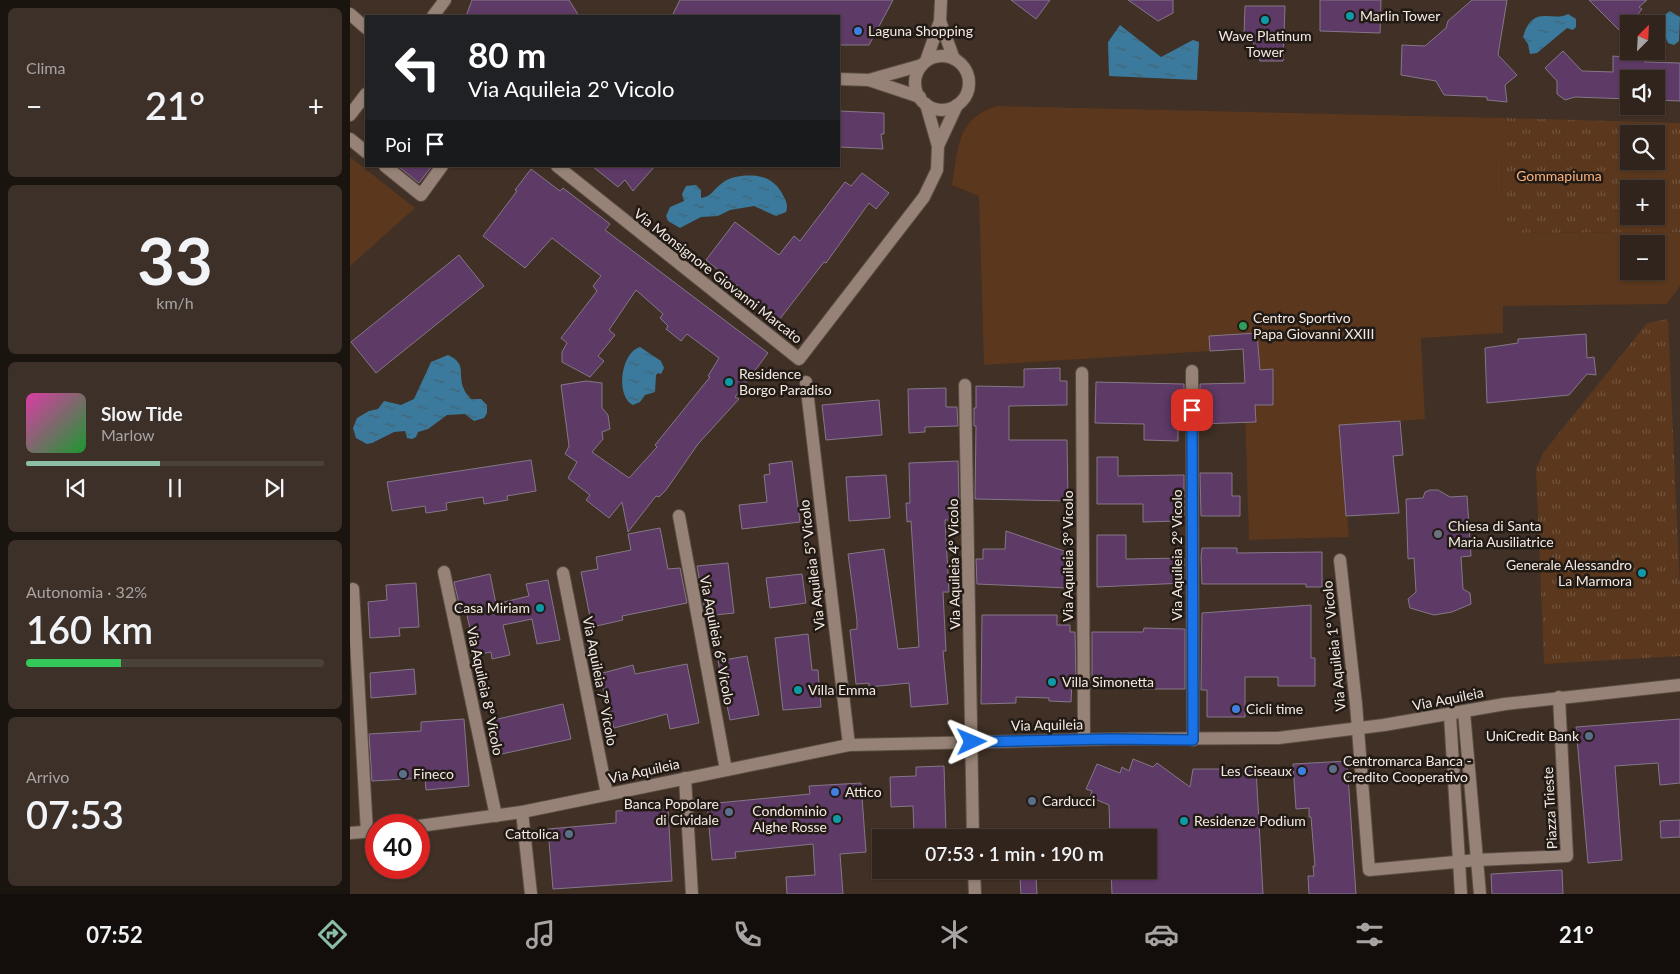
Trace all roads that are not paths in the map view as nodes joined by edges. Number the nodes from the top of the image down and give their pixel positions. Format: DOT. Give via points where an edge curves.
graph roads {
  1 [pos="446,0"];
  2 [pos="941,0"];
  3 [pos="350,14"];
  4 [pos="434,15"];
  5 [pos="442,15"];
  6 [pos="940,21"];
  7 [pos="365,27"];
  8 [pos="954,59"];
  9 [pos="924,63"];
  10 [pos="840,79"];
  11 [pos="869,80"];
  12 [pos="365,95"];
  13 [pos="923,101"];
  14 [pos="957,105"];
  15 [pos="350,115"];
  16 [pos="350,139"];
  17 [pos="938,146"];
  18 [pos="365,151"];
  19 [pos="385,167"];
  20 [pos="441,167"];
  21 [pos="558,167"];
  22 [pos="1192,371"];
  23 [pos="1082,373"];
  24 [pos="806,382"];
  25 [pos="965,385"];
  26 [pos="679,516"];
  27 [pos="1340,560"];
  28 [pos="444,572"];
  29 [pos="563,573"];
  30 [pos="353,590"];
  31 [pos="1680,685"];
  32 [pos="1562,697"];
  33 [pos="1464,712"];
  34 [pos="1450,715"];
  35 [pos="1358,729"];
  36 [pos="1084,739"];
  37 [pos="1193,740"];
  38 [pos="972,742"];
  39 [pos="849,745"];
  40 [pos="726,770"];
  41 [pos="685,778"];
  42 [pos="608,794"];
  43 [pos="522,812"];
  44 [pos="371,814"];
  45 [pos="496,816"];
  46 [pos="430,825"];
  47 [pos="973,829"];
  48 [pos="365,832"];
  49 [pos="350,833"];
  50 [pos="1458,862"];
  51 [pos="1477,864"];
  52 [pos="974,879"];
  53 [pos="531,894"];
  54 [pos="692,894"];
  55 [pos="975,894"];
  56 [pos="1461,894"];
  57 [pos="1480,894"];
  1 -- 4 [label="street"];
  1 -- 5 [label="street"];
  2 -- 6 [label="street"];
  3 -- 7 [label="street"];
  6 -- 8 [label="street"];
  6 -- 9 [label="street"];
  8 -- 9 [label="street" via="938,56"];
  8 -- 14 [label="street" via="968,76 967,92"];
  9 -- 11 [label="street"];
  9 -- 13 [label="street" via="915,80"];
  10 -- 11 [label="street"];
  11 -- 13 [label="street"];
  12 -- 15 [label="street"];
  13 -- 14 [label="street" via="937,109"];
  13 -- 17 [label="street, Via Monsignore Giovanni Marcato"];
  14 -- 17 [label="street, Via Monsignore Giovanni Marcato"];
  16 -- 18 [label="street"];
  17 -- 21 [label="street, Via Monsignore Giovanni Marcato" via="937,170 924,197 799,359"];
  19 -- 20 [label="street" via="421,195"];
  22 -- 37 [label="street, Via Aquileia 2° Vicolo"];
  23 -- 36 [label="street, Via Aquileia 3° Vicolo"];
  24 -- 39 [label="street, Via Aquileia 5° Vicolo"];
  25 -- 38 [label="street, Via Aquileia 4° Vicolo"];
  26 -- 40 [label="street, Via Aquileia 6° Vicolo"];
  27 -- 35 [label="street, Via Aquileia 1° Vicolo"];
  28 -- 45 [label="street, Via Aquileia 8° Vicolo"];
  29 -- 42 [label="street, Via Aquileia 7° Vicolo"];
  30 -- 44 [label="street"];
  31 -- 32 [label="street, Via Aquileia"];
  32 -- 33 [label="street, Via Aquileia"];
  32 -- 51 [label="street" via="1572,862"];
  33 -- 34 [label="street, Via Aquileia"];
  33 -- 51 [label="street"];
  34 -- 35 [label="street, Via Aquileia"];
  34 -- 50 [label="street"];
  35 -- 37 [label="street, Via Aquileia" via="1278,738"];
  35 -- 50 [label="street, Via Aquileia 1° Vicolo" via="1369,870"];
  36 -- 37 [label="street, Via Aquileia"];
  36 -- 38 [label="street, Via Aquileia"];
  38 -- 39 [label="street, Via Aquileia"];
  38 -- 47 [label="street, Via Aquileia 4° Vicolo"];
  39 -- 40 [label="street, Via Aquileia"];
  40 -- 41 [label="street, Via Aquileia"];
  41 -- 42 [label="street, Via Aquileia"];
  41 -- 54 [label="street"];
  42 -- 43 [label="street, Via Aquileia"];
  43 -- 45 [label="street, Via Aquileia"];
  43 -- 53 [label="street"];
  45 -- 46 [label="street, Via Aquileia"];
  48 -- 49 [label="street"];
  50 -- 51 [label="street"];
  50 -- 56 [label="street"];
  51 -- 57 [label="street"];
  52 -- 55 [label="street"];
}
